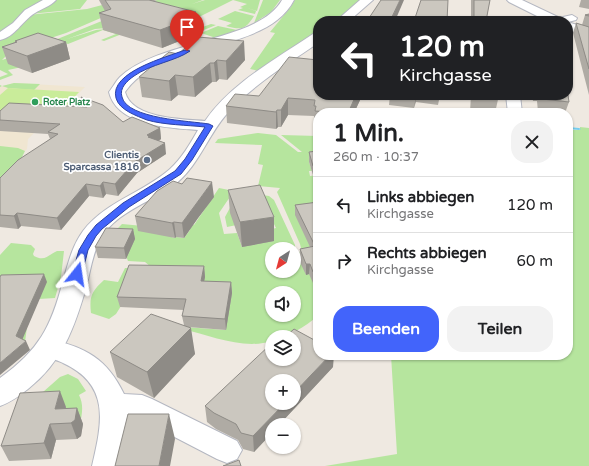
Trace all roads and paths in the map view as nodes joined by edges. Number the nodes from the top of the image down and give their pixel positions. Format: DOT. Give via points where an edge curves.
graph roads {
  1 [pos="51,0"];
  2 [pos="288,0"];
  3 [pos="367,0"];
  4 [pos="513,0"];
  5 [pos="348,16"];
  6 [pos="547,16"];
  7 [pos="573,24"];
  8 [pos="589,33"];
  9 [pos="0,37"];
  10 [pos="313,40"];
  11 [pos="209,126"];
  12 [pos="48,349"];
  13 [pos="0,394"];
  14 [pos="114,408"];
  15 [pos="227,450"];
  16 [pos="107,466"];
  1 -- 9 [label="street" via="29,12 17,25"];
  2 -- 11 [label="street" via="286,5 260,26 146,66 126,79 117,92 123,106 142,116"];
  3 -- 5 [label="street"];
  4 -- 6 [label="street"];
  7 -- 8 [label="street"];
  10 -- 11 [label="street" via="256,78"];
  11 -- 12 [label="street" via="178,172 106,220 92,235 84,250 58,330"];
  12 -- 13 [label="street" via="35,366"];
  12 -- 14 [label="street" via="60,351 85,362 107,387"];
  14 -- 15 [label="street" via="126,405 142,407"];
  14 -- 16 [label="street" via="114,432"];
}
